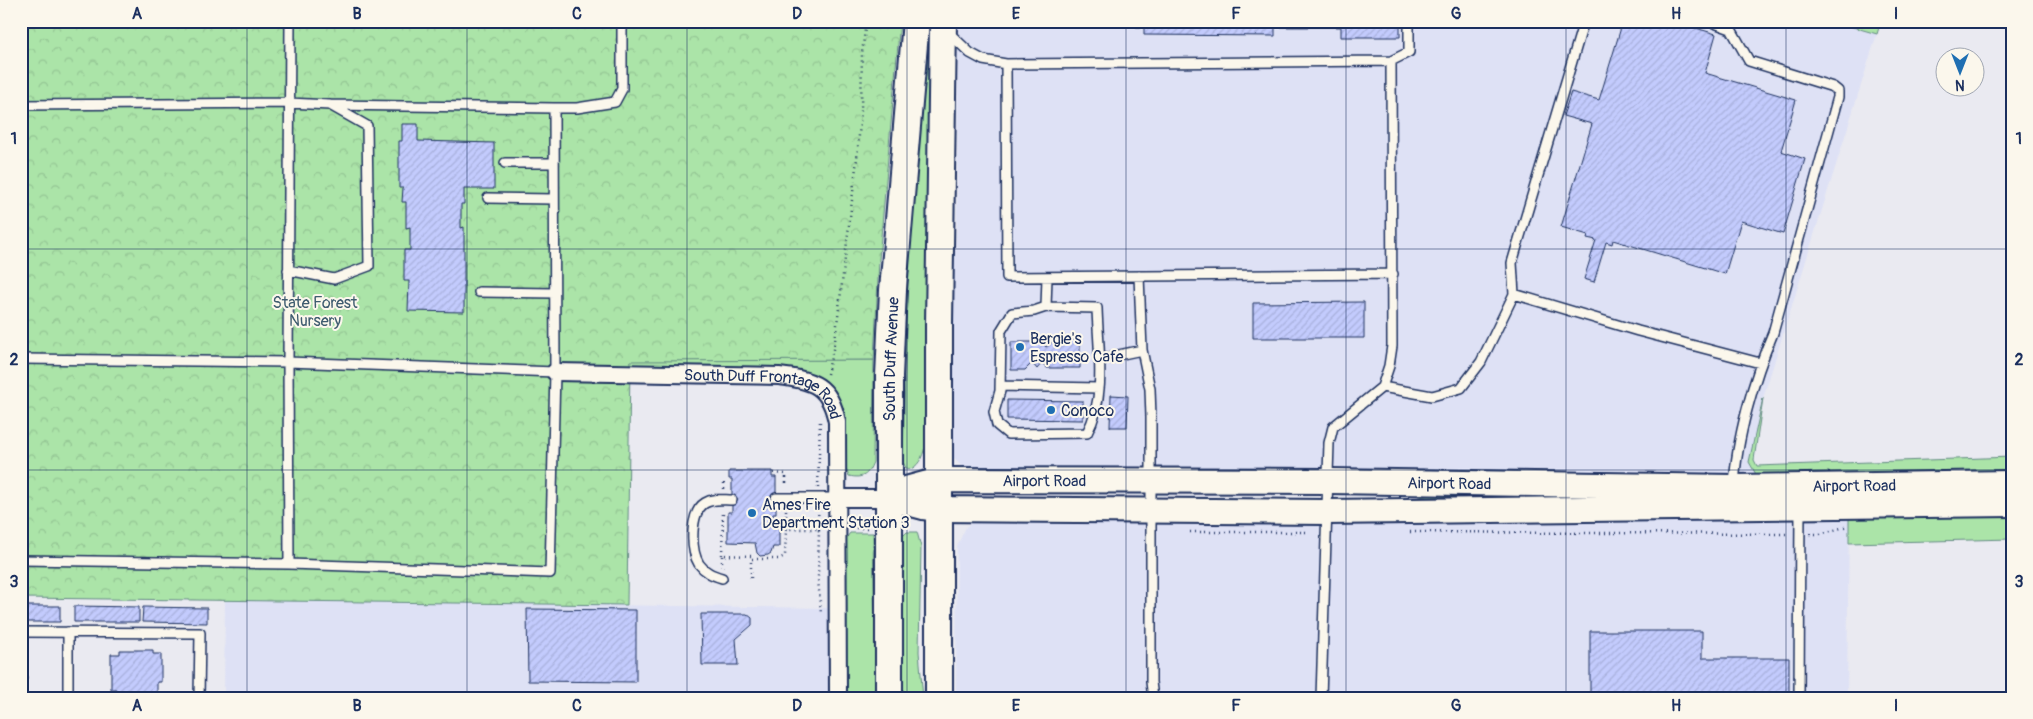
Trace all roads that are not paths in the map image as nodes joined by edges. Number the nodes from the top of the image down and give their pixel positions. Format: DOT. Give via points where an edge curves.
graph roads {
  1 [pos="290,21"];
  2 [pos="622,21"];
  3 [pos="916,21"];
  4 [pos="1409,21"];
  5 [pos="1584,21"];
  6 [pos="1709,21"];
  7 [pos="943,24"];
  8 [pos="1391,61"];
  9 [pos="1006,64"];
  10 [pos="289,103"];
  11 [pos="21,104"];
  12 [pos="330,105"];
  13 [pos="554,108"];
  14 [pos="505,164"];
  15 [pos="554,164"];
  16 [pos="488,198"];
  17 [pos="554,199"];
  18 [pos="288,270"];
  19 [pos="1393,274"];
  20 [pos="1139,276"];
  21 [pos="1047,277"];
  22 [pos="479,292"];
  23 [pos="554,292"];
  24 [pos="1514,294"];
  25 [pos="1046,307"];
  26 [pos="1142,350"];
  27 [pos="1099,358"];
  28 [pos="21,359"];
  29 [pos="288,362"];
  30 [pos="1760,363"];
  31 [pos="555,372"];
  32 [pos="1000,386"];
  33 [pos="1382,387"];
  34 [pos="1099,388"];
  35 [pos="939,480"];
  36 [pos="1152,480"];
  37 [pos="1328,481"];
  38 [pos="2012,484"];
  39 [pos="1734,487"];
  40 [pos="776,498"];
  41 [pos="836,498"];
  42 [pos="889,498"];
  43 [pos="728,500"];
  44 [pos="2012,504"];
  45 [pos="1800,507"];
  46 [pos="939,509"];
  47 [pos="1151,510"];
  48 [pos="1327,512"];
  49 [pos="21,560"];
  50 [pos="289,564"];
  51 [pos="722,578"];
  52 [pos="21,632"];
  53 [pos="68,632"];
  54 [pos="68,698"];
  55 [pos="199,698"];
  56 [pos="838,698"];
  57 [pos="889,698"];
  58 [pos="939,698"];
  59 [pos="1153,698"];
  60 [pos="1321,698"];
  61 [pos="1799,698"];
  1 -- 10 [label="lane"];
  2 -- 13 [label="lane" via="622,89 615,102"];
  3 -- 42 [label="main road, South Duff Avenue" via="892,290"];
  4 -- 8 [label="lane" via="1409,52"];
  5 -- 24 [label="lane" via="1512,263"];
  6 -- 30 [label="lane" via="1731,29 1749,61 1838,91 1773,333"];
  7 -- 9 [label="lane" via="970,53 983,60"];
  7 -- 35 [label="main road"];
  8 -- 9 [label="lane"];
  8 -- 19 [label="lane"];
  9 -- 21 [label="lane" via="1007,277"];
  10 -- 11 [label="lane"];
  10 -- 12 [label="lane"];
  10 -- 18 [label="lane"];
  12 -- 13 [label="lane"];
  12 -- 18 [label="lane" via="367,126 369,266 334,279"];
  13 -- 15 [label="lane"];
  14 -- 15 [label="lane"];
  15 -- 17 [label="lane"];
  16 -- 17 [label="lane"];
  17 -- 23 [label="lane"];
  18 -- 29 [label="lane"];
  19 -- 20 [label="lane"];
  19 -- 33 [label="lane" via="1392,346"];
  20 -- 21 [label="lane"];
  20 -- 26 [label="lane"];
  21 -- 25 [label="lane"];
  22 -- 23 [label="lane"];
  23 -- 31 [label="lane"];
  24 -- 30 [label="lane"];
  24 -- 33 [label="lane" via="1481,362 1461,388 1432,396"];
  25 -- 27 [label="lane" via="1097,308"];
  25 -- 32 [label="lane" via="1012,313 1001,331"];
  26 -- 27 [label="lane"];
  26 -- 36 [label="lane" via="1150,389"];
  27 -- 34 [label="lane"];
  28 -- 29 [label="lane"];
  29 -- 31 [label="lane"];
  29 -- 50 [label="lane"];
  30 -- 39 [label="lane" via="1735,463"];
  31 -- 41 [label="street, South Duff Frontage Road" via="779,376 808,380 824,390 835,410"];
  31 -- 50 [label="lane" via="550,573"];
  32 -- 34 [label="lane"];
  32 -- 34 [label="lane" via="994,412 997,425 1008,434 1087,433 1093,422"];
  33 -- 37 [label="lane" via="1333,427 1329,443"];
  35 -- 36 [label="main road, Airport Road"];
  35 -- 42 [label="main road, Airport Road" via="902,490"];
  35 -- 46 [label="main road"];
  36 -- 37 [label="main road, Airport Road"];
  36 -- 47 [label="lane"];
  37 -- 39 [label="main road, Airport Road"];
  37 -- 48 [label="lane"];
  38 -- 39 [label="main road, Airport Road"];
  40 -- 41 [label="lane"];
  41 -- 42 [label="street, Airport Road"];
  41 -- 56 [label="street, South Duff Frontage Road"];
  42 -- 46 [label="main road, Airport Road"];
  42 -- 57 [label="main road, South Duff Avenue"];
  43 -- 51 [label="lane" via="708,502 698,509 693,538 699,563 710,574"];
  44 -- 45 [label="main road, Airport Road"];
  45 -- 48 [label="main road, Airport Road"];
  45 -- 61 [label="lane"];
  46 -- 47 [label="main road, Airport Road"];
  46 -- 58 [label="main road"];
  47 -- 48 [label="main road, Airport Road"];
  47 -- 59 [label="lane"];
  48 -- 60 [label="lane"];
  49 -- 50 [label="lane"];
  52 -- 53 [label="lane"];
  53 -- 54 [label="lane"];
  53 -- 55 [label="lane" via="200,633"];
}
